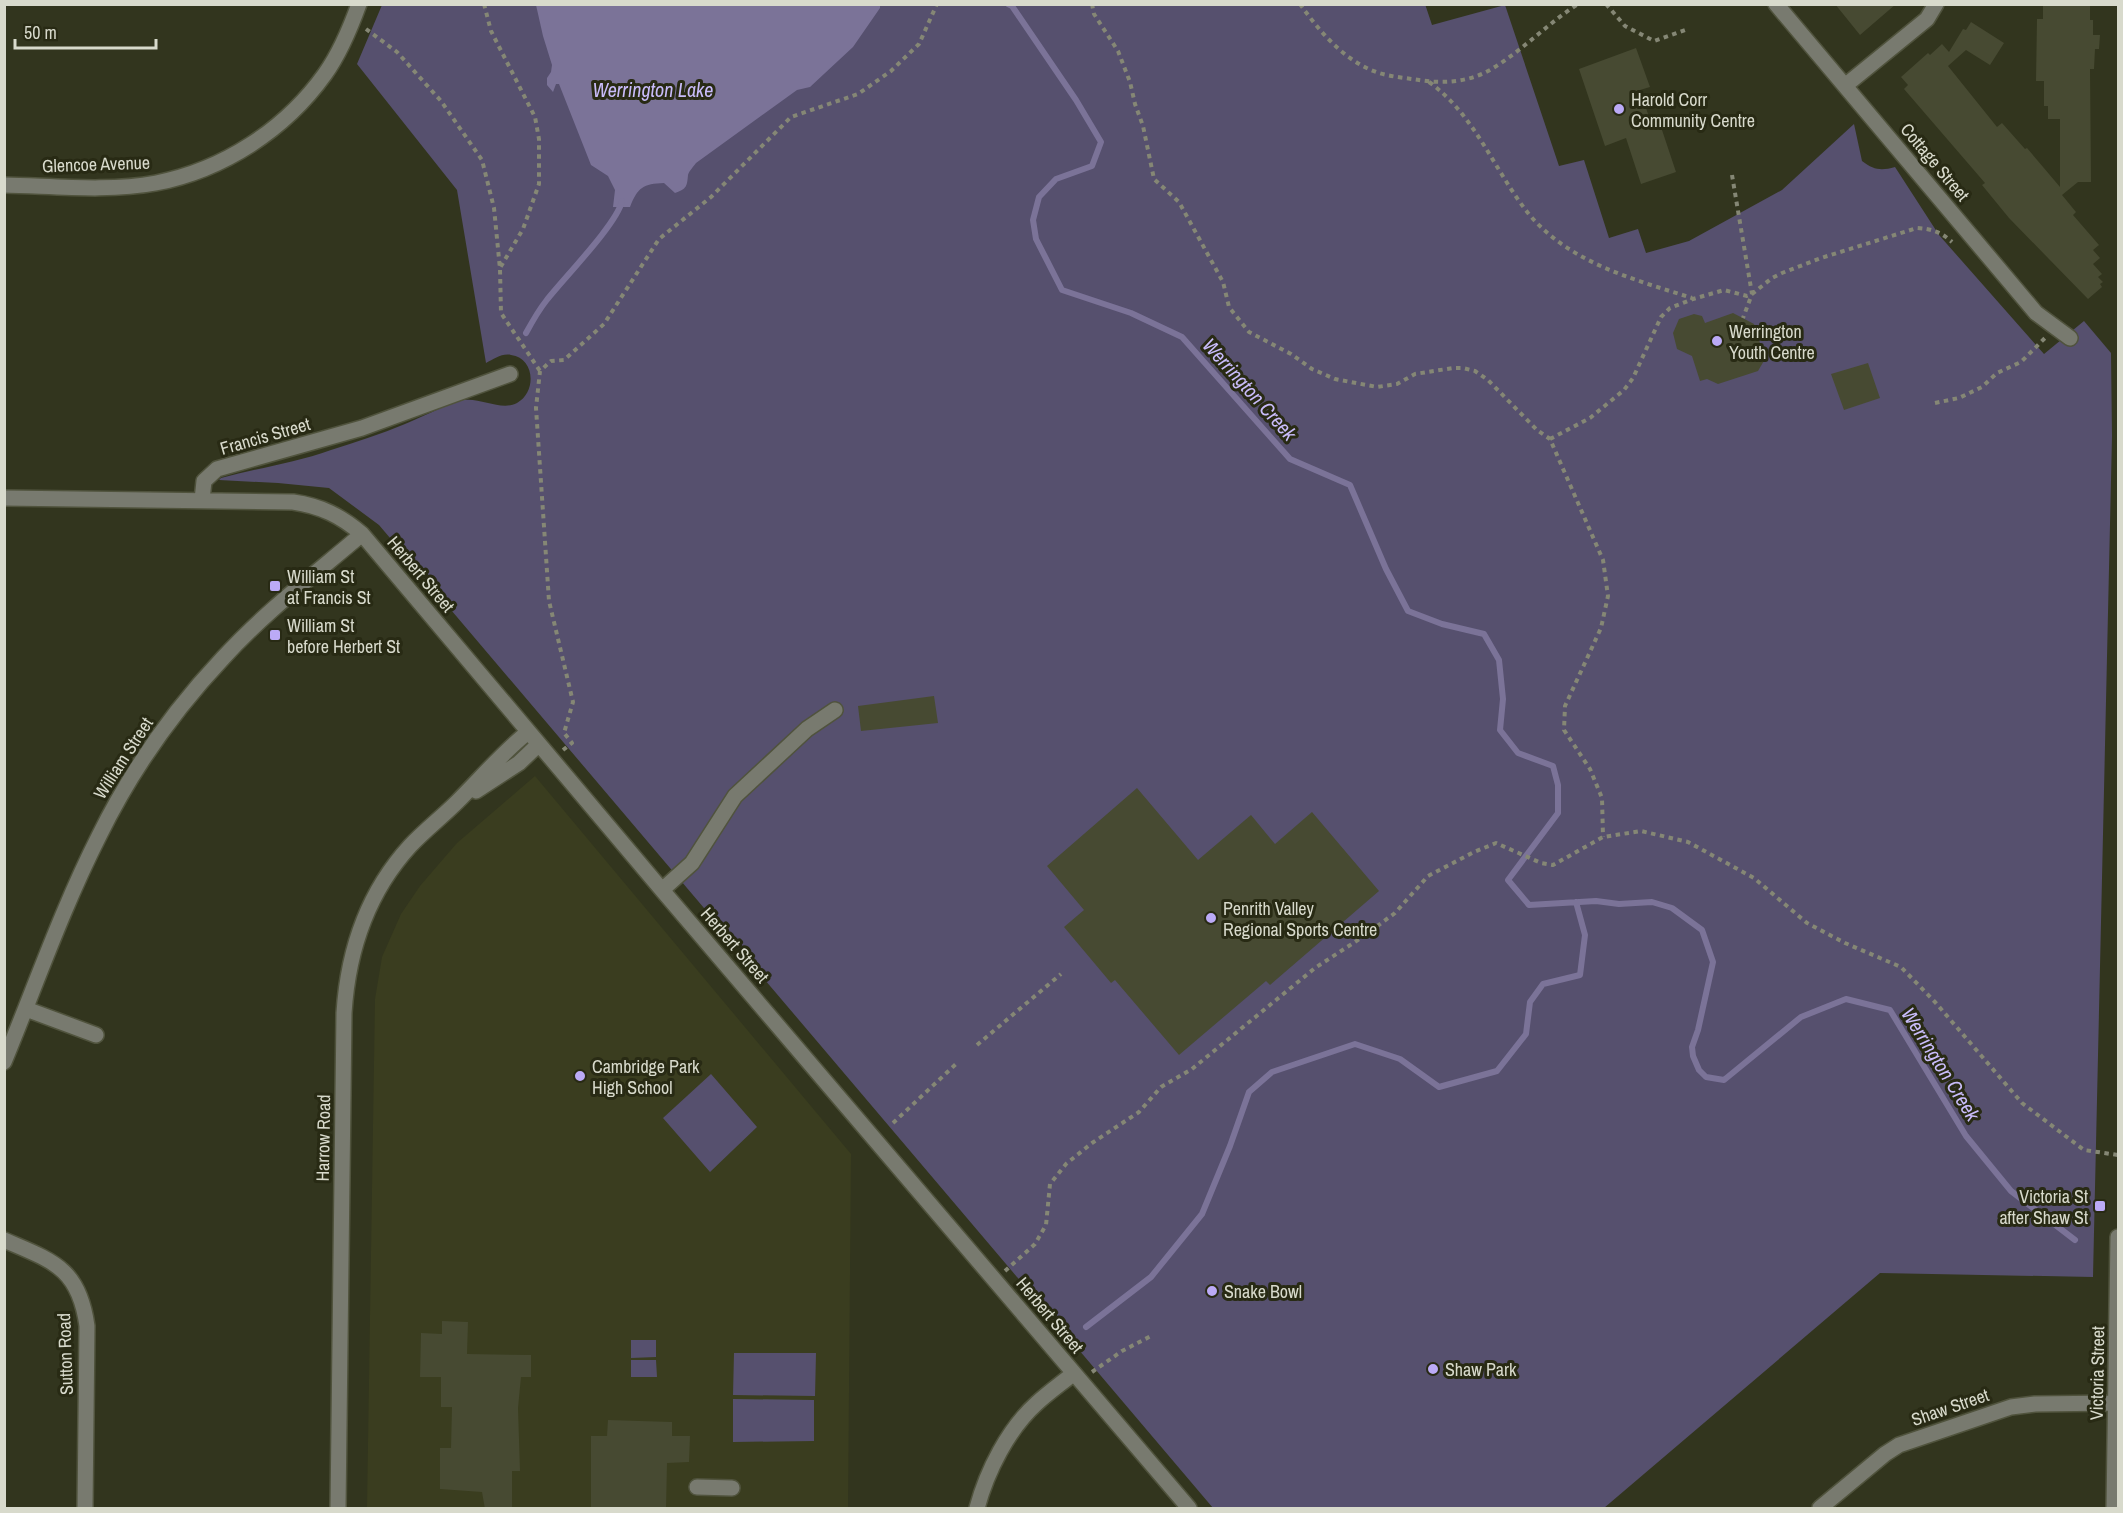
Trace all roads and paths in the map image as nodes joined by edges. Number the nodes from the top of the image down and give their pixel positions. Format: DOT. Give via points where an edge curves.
graph roads {
  1 [pos="359,4"];
  2 [pos="484,4"];
  3 [pos="937,4"];
  4 [pos="1092,4"];
  5 [pos="1300,4"];
  6 [pos="1578,4"];
  7 [pos="1606,4"];
  8 [pos="1776,4"];
  9 [pos="1936,4"];
  10 [pos="352,22"];
  11 [pos="1685,30"];
  12 [pos="1429,82"];
  13 [pos="1846,85"];
  14 [pos="1732,175"];
  15 [pos="4,185"];
  16 [pos="1967,232"];
  17 [pos="500,269"];
  18 [pos="1752,294"];
  19 [pos="1693,299"];
  20 [pos="1743,318"];
  21 [pos="2056,327"];
  22 [pos="2070,338"];
  23 [pos="540,371"];
  24 [pos="510,374"];
  25 [pos="1935,404"];
  26 [pos="1550,439"];
  27 [pos="4,498"];
  28 [pos="202,500"];
  29 [pos="362,534"];
  30 [pos="835,710"];
  31 [pos="528,732"];
  32 [pos="539,744"];
  33 [pos="551,758"];
  34 [pos="456,803"];
  35 [pos="1603,837"];
  36 [pos="662,890"];
  37 [pos="1061,974"];
  38 [pos="26,1008"];
  39 [pos="96,1035"];
  40 [pos="977,1045"];
  41 [pos="4,1062"];
  42 [pos="956,1064"];
  43 [pos="893,1123"];
  44 [pos="2118,1155"];
  45 [pos="2118,1237"];
  46 [pos="4,1240"];
  47 [pos="994,1280"];
  48 [pos="2118,1305"];
  49 [pos="1153,1335"];
  50 [pos="1078,1377"];
  51 [pos="2115,1403"];
  52 [pos="698,1487"];
  53 [pos="732,1488"];
  54 [pos="85,1509"];
  55 [pos="338,1509"];
  56 [pos="977,1509"];
  57 [pos="1189,1509"];
  58 [pos="1820,1509"];
  59 [pos="2114,1509"];
  1 -- 10 [label="street, Glencoe Avenue"];
  2 -- 17 [label="path" via="491,31 535,117 539,139 539,184 523,228"];
  3 -- 23 [label="path" via="919,44 891,70 858,94 791,117 711,197 659,239 604,324 564,360 551,361"];
  4 -- 26 [label="path" via="1127,74 1154,179 1179,202 1223,282 1229,307 1249,333 1335,379 1377,387 1397,384 1415,374 1453,368 1475,371"];
  5 -- 12 [label="path" via="1327,38 1368,68"];
  6 -- 12 [label="path" via="1490,70 1467,81"];
  7 -- 11 [label="path" via="1625,26 1654,41"];
  8 -- 13 [label="street, Cottage Street"];
  9 -- 13 [label="street" via="1927,19"];
  10 -- 15 [label="street, Glencoe Avenue" via="327,73 302,102 260,138 219,163 176,178 134,185"];
  10 -- 17 [label="path" via="397,52 441,101 482,160 494,208"];
  12 -- 19 [label="path" via="1468,121 1527,212 1560,243 1596,265"];
  13 -- 16 [label="street, Cottage Street"];
  14 -- 18 [label="path"];
  16 -- 18 [label="path" via="1953,243 1932,229 1899,232 1782,273"];
  16 -- 21 [label="street, Cottage Street" via="2036,313"];
  17 -- 23 [label="path" via="501,313"];
  18 -- 19 [label="path" via="1724,290"];
  18 -- 20 [label="path"];
  19 -- 26 [label="path" via="1661,317 1624,390 1590,418"];
  21 -- 22 [label="street, Cottage Street"];
  21 -- 25 [label="path" via="2021,362 1997,373 1982,387"];
  23 -- 33 [label="path" via="536,408 549,601 573,702 564,734 572,743"];
  24 -- 28 [label="street, Francis Street" via="362,428 217,469 204,481"];
  26 -- 35 [label="path" via="1603,560 1608,596 1601,628 1565,706 1564,730 1590,769 1602,798"];
  27 -- 28 [label="street"];
  28 -- 29 [label="street, Herbert Street" via="306,504 335,514"];
  29 -- 31 [label="street, Herbert Street"];
  29 -- 38 [label="street, William Street" via="223,657 151,746 98,836"];
  30 -- 36 [label="street" via="807,729 735,796 692,863"];
  31 -- 32 [label="street, Herbert Street"];
  31 -- 34 [label="street, Harrow Road"];
  32 -- 33 [label="street, Herbert Street"];
  32 -- 34 [label="street, Harrow Road" via="519,763"];
  33 -- 36 [label="street, Herbert Street"];
  34 -- 55 [label="street, Harrow Road" via="410,846 379,887 357,936 346,989"];
  35 -- 44 [label="path" via="1641,831 1688,842 1754,878 1807,923 1901,967 2022,1103 2084,1150"];
  35 -- 47 [label="path" via="1553,865 1496,843 1428,876 1395,913 1315,969 1192,1068 1161,1087 1139,1112 1066,1164 1050,1184 1046,1225 1035,1244"];
  36 -- 47 [label="street, Herbert Street"];
  37 -- 40 [label="path"];
  38 -- 39 [label="street"];
  38 -- 41 [label="street, William Street"];
  42 -- 43 [label="path"];
  45 -- 48 [label="street, Victoria Street"];
  46 -- 54 [label="street, Sutton Road" via="55,1263 71,1279 82,1299 87,1326"];
  47 -- 50 [label="street, Herbert Street"];
  48 -- 51 [label="street, Victoria Street"];
  49 -- 50 [label="path"];
  50 -- 56 [label="street" via="1037,1403 1015,1428 989,1474"];
  50 -- 57 [label="street, Herbert Street"];
  51 -- 58 [label="street, Shaw Street" via="2011,1407 1899,1446"];
  51 -- 59 [label="street, Victoria Street"];
  52 -- 53 [label="street"];
}
